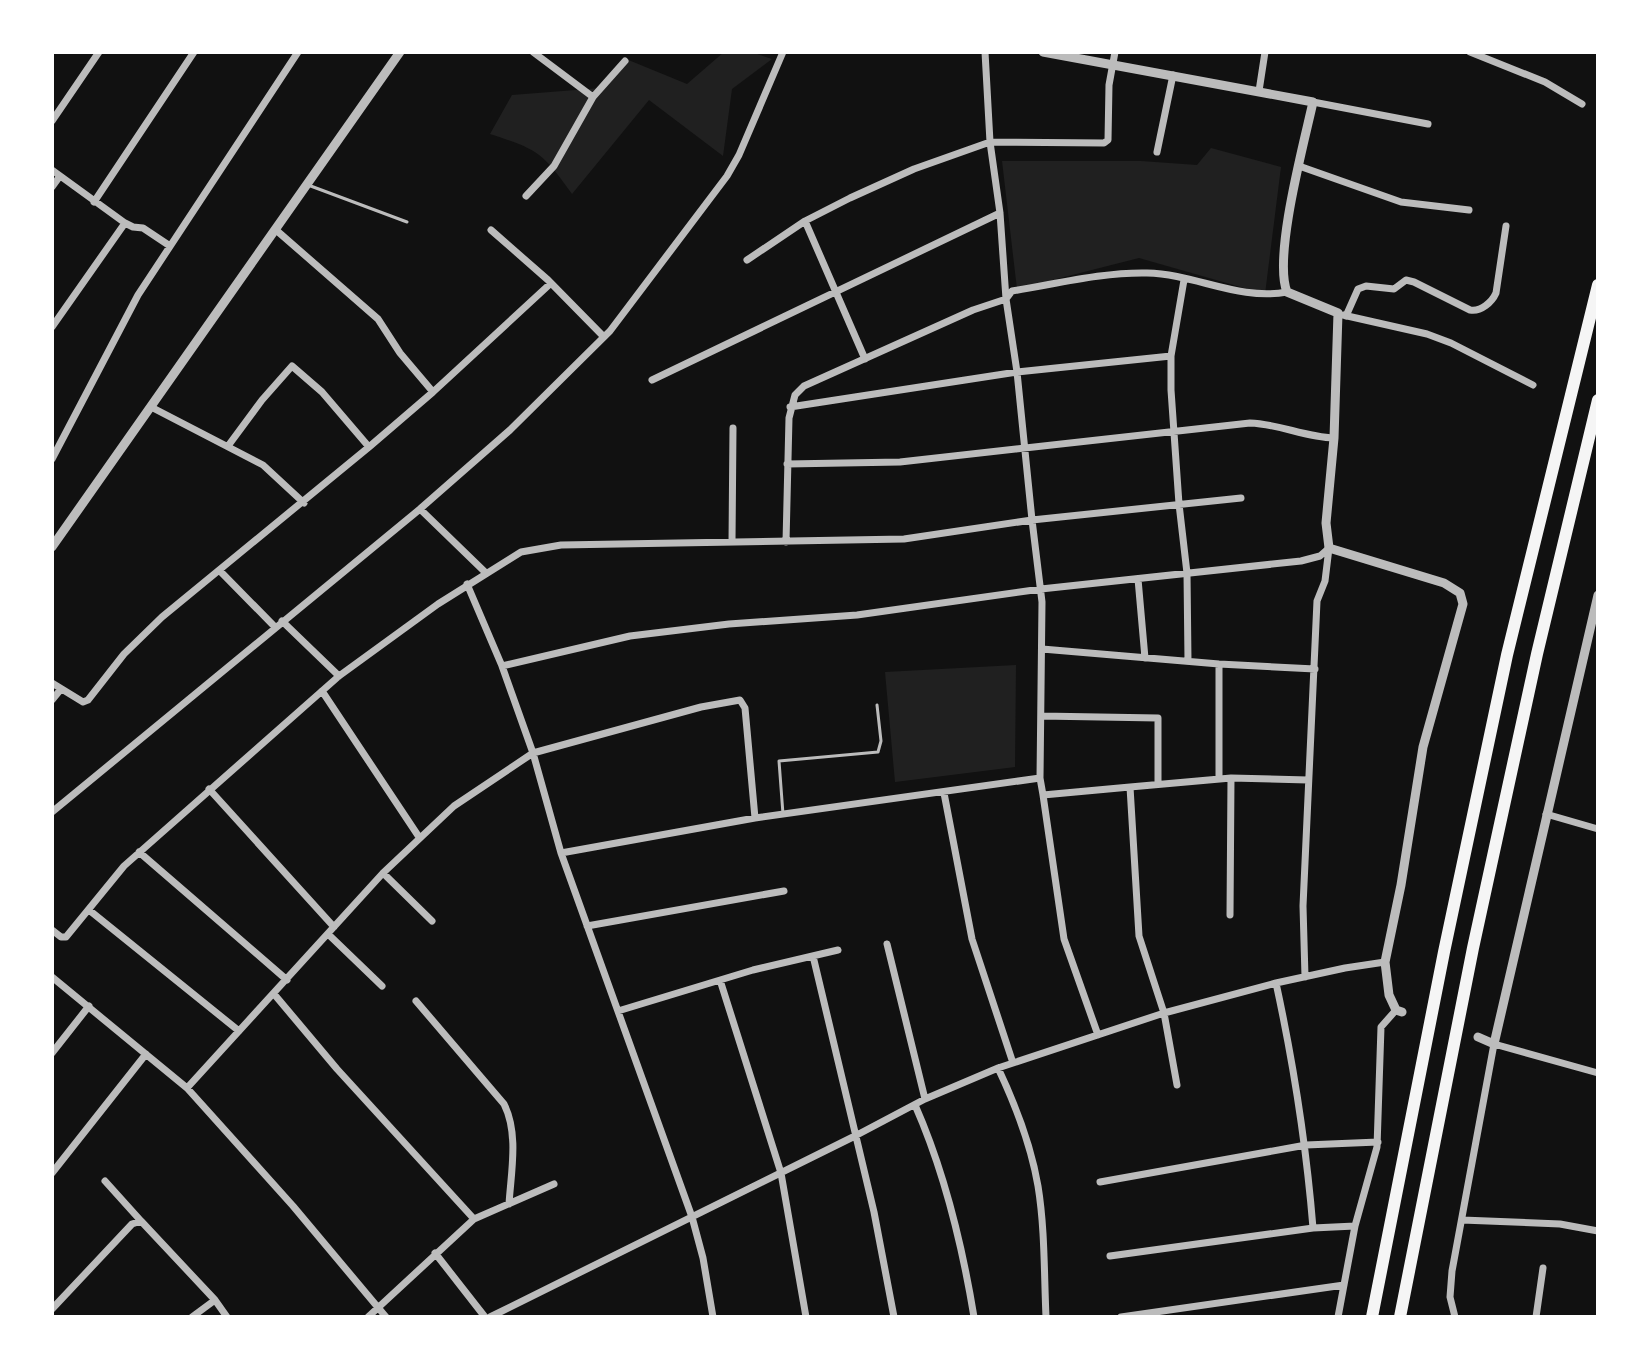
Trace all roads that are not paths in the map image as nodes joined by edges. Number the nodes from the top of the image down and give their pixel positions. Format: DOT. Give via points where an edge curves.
graph roads {
  1 [pos="99,52"];
  2 [pos="194,52"];
  3 [pos="298,52"];
  4 [pos="400,52"];
  5 [pos="533,52"];
  6 [pos="783,52"];
  7 [pos="985,52"];
  8 [pos="1043,52"];
  9 [pos="1115,52"];
  10 [pos="1265,52"];
  11 [pos="1470,52"];
  12 [pos="625,61"];
  13 [pos="1112,64"];
  14 [pos="1173,75"];
  15 [pos="1259,91"];
  16 [pos="593,97"];
  17 [pos="1313,102"];
  18 [pos="1582,104"];
  19 [pos="52,121"];
  20 [pos="1428,124"];
  21 [pos="990,142"];
  22 [pos="1157,152"];
  23 [pos="1299,166"];
  24 [pos="52,170"];
  25 [pos="60,176"];
  26 [pos="308,185"];
  27 [pos="52,187"];
  28 [pos="526,196"];
  29 [pos="94,202"];
  30 [pos="1469,210"];
  31 [pos="1000,213"];
  32 [pos="805,221"];
  33 [pos="407,222"];
  34 [pos="125,223"];
  35 [pos="1506,226"];
  36 [pos="276,230"];
  37 [pos="491,230"];
  38 [pos="170,246"];
  39 [pos="747,260"];
  40 [pos="1184,280"];
  41 [pos="550,284"];
  42 [pos="1598,285"];
  43 [pos="836,291"];
  44 [pos="1287,292"];
  45 [pos="1006,299"];
  46 [pos="1342,315"];
  47 [pos="52,327"];
  48 [pos="604,337"];
  49 [pos="1171,356"];
  50 [pos="865,359"];
  51 [pos="1017,372"];
  52 [pos="652,380"];
  53 [pos="1533,385"];
  54 [pos="433,392"];
  55 [pos="1598,400"];
  56 [pos="151,407"];
  57 [pos="790,407"];
  58 [pos="733,428"];
  59 [pos="1173,431"];
  60 [pos="1334,438"];
  61 [pos="228,446"];
  62 [pos="369,447"];
  63 [pos="1024,450"];
  64 [pos="52,459"];
  65 [pos="787,464"];
  66 [pos="1241,498"];
  67 [pos="304,503"];
  68 [pos="1179,504"];
  69 [pos="420,509"];
  70 [pos="1032,520"];
  71 [pos="732,542"];
  72 [pos="786,542"];
  73 [pos="52,547"];
  74 [pos="1329,548"];
  75 [pos="220,571"];
  76 [pos="486,573"];
  77 [pos="1187,573"];
  78 [pos="1138,579"];
  79 [pos="467,584"];
  80 [pos="1041,589"];
  81 [pos="1598,595"];
  82 [pos="278,624"];
  83 [pos="1594,628"];
  84 [pos="1042,649"];
  85 [pos="1145,658"];
  86 [pos="1188,661"];
  87 [pos="1219,664"];
  88 [pos="502,666"];
  89 [pos="1315,669"];
  90 [pos="339,676"];
  91 [pos="52,683"];
  92 [pos="61,689"];
  93 [pos="322,691"];
  94 [pos="52,700"];
  95 [pos="877,705"];
  96 [pos="1041,716"];
  97 [pos="533,753"];
  98 [pos="1040,778"];
  99 [pos="1219,778"];
  100 [pos="1231,778"];
  101 [pos="1308,780"];
  102 [pos="1158,784"];
  103 [pos="1130,787"];
  104 [pos="209,789"];
  105 [pos="944,793"];
  106 [pos="1043,795"];
  107 [pos="52,812"];
  108 [pos="783,814"];
  109 [pos="1546,814"];
  110 [pos="755,818"];
  111 [pos="1598,829"];
  112 [pos="419,837"];
  113 [pos="139,852"];
  114 [pos="561,853"];
  115 [pos="383,873"];
  116 [pos="784,891"];
  117 [pos="89,910"];
  118 [pos="1230,915"];
  119 [pos="432,921"];
  120 [pos="587,926"];
  121 [pos="334,927"];
  122 [pos="52,930"];
  123 [pos="328,934"];
  124 [pos="887,944"];
  125 [pos="838,950"];
  126 [pos="813,956"];
  127 [pos="1385,962"];
  128 [pos="52,977"];
  129 [pos="1305,977"];
  130 [pos="287,980"];
  131 [pos="720,980"];
  132 [pos="1276,983"];
  133 [pos="382,986"];
  134 [pos="274,994"];
  135 [pos="416,1001"];
  136 [pos="89,1006"];
  137 [pos="618,1011"];
  138 [pos="1399,1011"];
  139 [pos="1164,1013"];
  140 [pos="239,1031"];
  141 [pos="1098,1035"];
  142 [pos="1478,1037"];
  143 [pos="1494,1044"];
  144 [pos="52,1053"];
  145 [pos="146,1054"];
  146 [pos="1013,1063"];
  147 [pos="998,1068"];
  148 [pos="1598,1073"];
  149 [pos="1177,1085"];
  150 [pos="187,1088"];
  151 [pos="925,1099"];
  152 [pos="915,1105"];
  153 [pos="855,1136"];
  154 [pos="1378,1142"];
  155 [pos="1306,1145"];
  156 [pos="52,1173"];
  157 [pos="781,1173"];
  158 [pos="105,1181"];
  159 [pos="1100,1182"];
  160 [pos="554,1184"];
  161 [pos="509,1204"];
  162 [pos="692,1217"];
  163 [pos="474,1219"];
  164 [pos="1462,1220"];
  165 [pos="141,1221"];
  166 [pos="1355,1226"];
  167 [pos="1313,1228"];
  168 [pos="1598,1231"];
  169 [pos="435,1253"];
  170 [pos="1110,1256"];
  171 [pos="1543,1268"];
  172 [pos="1344,1285"];
  173 [pos="215,1300"];
  174 [pos="379,1308"];
  175 [pos="52,1309"];
  176 [pos="192,1317"];
  177 [pos="227,1317"];
  178 [pos="368,1317"];
  179 [pos="386,1317"];
  180 [pos="487,1317"];
  181 [pos="713,1317"];
  182 [pos="806,1317"];
  183 [pos="894,1317"];
  184 [pos="974,1317"];
  185 [pos="1046,1317"];
  186 [pos="1121,1317"];
  187 [pos="1338,1317"];
  188 [pos="1372,1317"];
  189 [pos="1400,1317"];
  190 [pos="1455,1317"];
  191 [pos="1536,1317"];
  1 -- 19 [label="street"];
  2 -- 29 [label="street"];
  3 -- 38 [label="street"];
  4 -- 26 [label="street"];
  5 -- 16 [label="street"];
  6 -- 48 [label="street" via="734,164"];
  7 -- 21 [label="street"];
  8 -- 13 [label="street"];
  9 -- 13 [label="street"];
  10 -- 15 [label="street"];
  11 -- 18 [label="street" via="1545,82"];
  12 -- 16 [label="street"];
  13 -- 14 [label="street"];
  13 -- 21 [label="street" via="1104,143"];
  14 -- 15 [label="street"];
  14 -- 22 [label="street"];
  15 -- 17 [label="street"];
  16 -- 28 [label="street" via="554,166"];
  17 -- 20 [label="street"];
  17 -- 23 [label="street"];
  21 -- 31 [label="street"];
  21 -- 32 [label="street" via="914,169"];
  23 -- 30 [label="street" via="1390,198"];
  23 -- 44 [label="street" via="1282,276"];
  24 -- 25 [label="street"];
  25 -- 27 [label="street"];
  25 -- 29 [label="street"];
  26 -- 33 [label="lane"];
  26 -- 36 [label="street"];
  29 -- 34 [label="street"];
  31 -- 43 [label="street"];
  31 -- 45 [label="street"];
  32 -- 39 [label="street"];
  32 -- 43 [label="street"];
  34 -- 38 [label="street"];
  34 -- 47 [label="street"];
  35 -- 46 [label="street" via="1496,293 1478,310 1406,280 1394,289 1358,289"];
  36 -- 54 [label="street" via="381,321"];
  36 -- 56 [label="street"];
  37 -- 41 [label="street"];
  38 -- 64 [label="street" via="132,305"];
  40 -- 44 [label="street" via="1259,295"];
  40 -- 45 [label="street" via="1122,274 1012,291"];
  40 -- 49 [label="street"];
  41 -- 48 [label="street"];
  41 -- 54 [label="street"];
  42 -- 188 [label="highway" via="1507,655"];
  43 -- 50 [label="street"];
  43 -- 52 [label="street"];
  44 -- 46 [label="street"];
  45 -- 50 [label="street"];
  45 -- 51 [label="street"];
  46 -- 53 [label="street" via="1427,334"];
  46 -- 60 [label="street"];
  48 -- 69 [label="street"];
  49 -- 51 [label="street"];
  49 -- 59 [label="street"];
  50 -- 57 [label="street" via="804,386"];
  51 -- 57 [label="street"];
  51 -- 63 [label="street"];
  54 -- 62 [label="street"];
  55 -- 189 [label="highway" via="1473,948"];
  56 -- 61 [label="street"];
  56 -- 73 [label="street"];
  57 -- 65 [label="street"];
  58 -- 71 [label="street"];
  59 -- 60 [label="street" via="1258,423"];
  59 -- 63 [label="street"];
  59 -- 68 [label="street"];
  60 -- 74 [label="street" via="1326,523"];
  61 -- 62 [label="street" via="292,366"];
  61 -- 67 [label="street" via="271,471"];
  62 -- 67 [label="street"];
  63 -- 65 [label="street" via="900,462"];
  63 -- 70 [label="street"];
  65 -- 72 [label="street"];
  66 -- 68 [label="street"];
  67 -- 75 [label="street"];
  68 -- 70 [label="street"];
  68 -- 77 [label="street"];
  69 -- 76 [label="street"];
  69 -- 82 [label="street"];
  70 -- 72 [label="street" via="917,538"];
  70 -- 80 [label="street"];
  71 -- 72 [label="street"];
  71 -- 76 [label="street" via="545,547 521,552"];
  74 -- 77 [label="street" via="1312,559"];
  74 -- 89 [label="street" via="1317,601"];
  74 -- 127 [label="street" via="1444,583 1460,593 1463,604 1423,747"];
  75 -- 82 [label="street"];
  75 -- 92 [label="street" via="137,641 88,700"];
  76 -- 79 [label="street"];
  77 -- 78 [label="street"];
  77 -- 86 [label="street"];
  78 -- 80 [label="street"];
  78 -- 85 [label="street"];
  79 -- 88 [label="street"];
  79 -- 90 [label="street"];
  80 -- 84 [label="street"];
  80 -- 88 [label="street" via="857,615 630,636"];
  81 -- 83 [label="street"];
  82 -- 90 [label="street"];
  82 -- 107 [label="street"];
  83 -- 109 [label="street"];
  84 -- 85 [label="street"];
  84 -- 96 [label="street"];
  85 -- 86 [label="street"];
  86 -- 87 [label="street"];
  87 -- 89 [label="street"];
  87 -- 99 [label="street"];
  88 -- 97 [label="street"];
  89 -- 101 [label="street"];
  90 -- 93 [label="street"];
  91 -- 92 [label="street"];
  92 -- 94 [label="street"];
  93 -- 104 [label="street"];
  93 -- 112 [label="street"];
  95 -- 108 [label="lane" via="878,752 779,761"];
  96 -- 98 [label="street"];
  96 -- 102 [label="street" via="1158,718"];
  97 -- 110 [label="street" via="740,700"];
  97 -- 112 [label="street" via="454,806"];
  97 -- 114 [label="street"];
  98 -- 105 [label="street"];
  98 -- 106 [label="street"];
  99 -- 100 [label="street"];
  99 -- 102 [label="street"];
  100 -- 101 [label="street"];
  100 -- 118 [label="street"];
  101 -- 129 [label="street"];
  102 -- 103 [label="street"];
  103 -- 106 [label="street"];
  103 -- 139 [label="street" via="1139,936"];
  104 -- 113 [label="street"];
  104 -- 121 [label="street"];
  105 -- 108 [label="street"];
  105 -- 146 [label="street" via="972,939"];
  106 -- 141 [label="street" via="1064,939"];
  108 -- 110 [label="street"];
  109 -- 111 [label="street"];
  109 -- 143 [label="street"];
  110 -- 114 [label="street"];
  112 -- 115 [label="street"];
  113 -- 117 [label="street"];
  113 -- 130 [label="street"];
  114 -- 120 [label="street"];
  115 -- 119 [label="street"];
  115 -- 121 [label="street"];
  116 -- 120 [label="street"];
  117 -- 122 [label="street" via="66,937"];
  117 -- 140 [label="street"];
  120 -- 137 [label="street"];
  121 -- 123 [label="street"];
  123 -- 130 [label="street"];
  123 -- 133 [label="street"];
  124 -- 151 [label="street"];
  125 -- 126 [label="street"];
  126 -- 131 [label="street"];
  126 -- 153 [label="street"];
  127 -- 129 [label="street"];
  127 -- 138 [label="street" via="1386,986"];
  128 -- 136 [label="street"];
  129 -- 132 [label="street"];
  130 -- 134 [label="street"];
  131 -- 137 [label="street"];
  131 -- 157 [label="street"];
  132 -- 139 [label="street"];
  132 -- 155 [label="street"];
  134 -- 140 [label="street"];
  134 -- 163 [label="street"];
  135 -- 161 [label="street" via="509,1113"];
  136 -- 144 [label="street"];
  136 -- 145 [label="street"];
  137 -- 162 [label="street"];
  138 -- 154 [label="street" via="1381,1027"];
  139 -- 141 [label="street"];
  139 -- 149 [label="street"];
  140 -- 150 [label="street"];
  141 -- 146 [label="street"];
  142 -- 143 [label="street"];
  143 -- 148 [label="street"];
  143 -- 164 [label="street"];
  145 -- 150 [label="street"];
  145 -- 156 [label="street"];
  146 -- 147 [label="street"];
  147 -- 151 [label="street"];
  147 -- 185 [label="street" via="1038,1186"];
  150 -- 174 [label="street"];
  151 -- 152 [label="street"];
  152 -- 153 [label="street"];
  152 -- 184 [label="street" via="961,1240"];
  153 -- 157 [label="street"];
  153 -- 183 [label="street"];
  154 -- 155 [label="street"];
  154 -- 166 [label="street"];
  155 -- 159 [label="street"];
  155 -- 167 [label="street"];
  157 -- 162 [label="street"];
  157 -- 182 [label="street"];
  158 -- 165 [label="street"];
  160 -- 161 [label="street"];
  161 -- 163 [label="street"];
  162 -- 180 [label="street"];
  162 -- 181 [label="street"];
  163 -- 169 [label="street"];
  164 -- 168 [label="street"];
  164 -- 190 [label="street" via="1450,1287"];
  165 -- 173 [label="street"];
  165 -- 175 [label="street" via="132,1224"];
  166 -- 167 [label="street"];
  166 -- 172 [label="street"];
  167 -- 170 [label="street"];
  169 -- 174 [label="street"];
  169 -- 180 [label="street"];
  171 -- 191 [label="street"];
  172 -- 186 [label="street"];
  172 -- 187 [label="street"];
  173 -- 176 [label="street"];
  173 -- 177 [label="street"];
  174 -- 178 [label="street"];
  174 -- 179 [label="street"];
}
